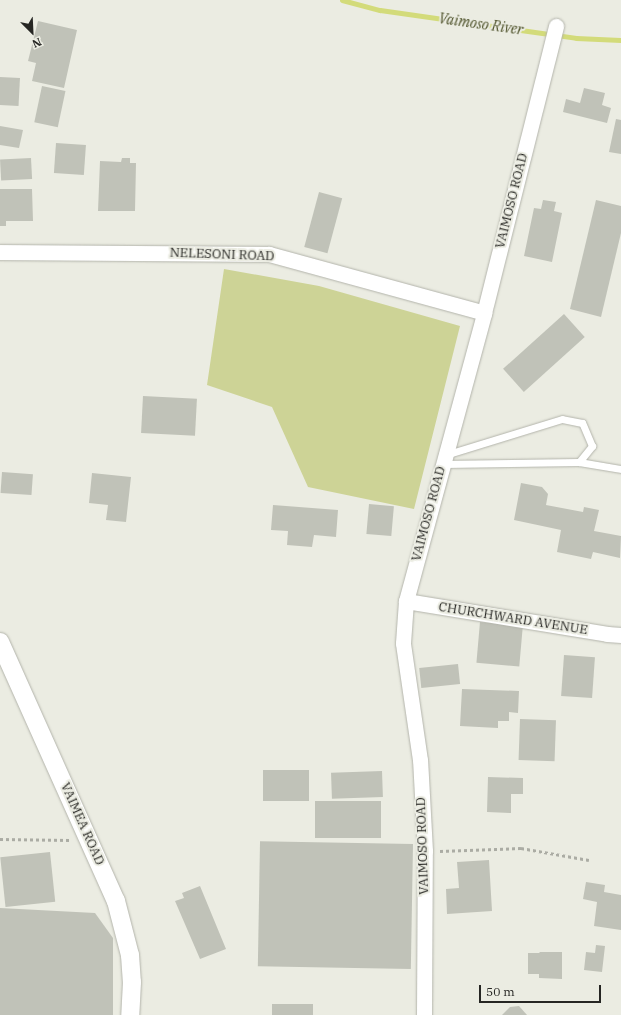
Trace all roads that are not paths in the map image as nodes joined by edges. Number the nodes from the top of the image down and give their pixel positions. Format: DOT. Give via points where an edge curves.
graph roads {
  1 [pos="556,26"];
  2 [pos="0,252"];
  3 [pos="484,313"];
  4 [pos="444,460"];
  5 [pos="579,462"];
  6 [pos="621,468"];
  7 [pos="406,601"];
  8 [pos="621,635"];
  9 [pos="0,644"];
  10 [pos="130,1015"];
  11 [pos="424,1015"];
  1 -- 3 [label="street, VAIMOSO ROAD"];
  2 -- 3 [label="street, NELESONI ROAD" via="269,254"];
  3 -- 4 [label="street, VAIMOSO ROAD"];
  4 -- 5 [label="lane"];
  4 -- 5 [label="lane" via="562,418 582,423 592,446"];
  4 -- 7 [label="street, VAIMOSO ROAD"];
  5 -- 6 [label="lane"];
  7 -- 8 [label="street, CHURCHWARD AVENUE"];
  7 -- 11 [label="street, VAIMOSO ROAD" via="403,643 420,760 425,851"];
  9 -- 10 [label="street, VAIMEA ROAD" via="116,900 130,955"];
}
